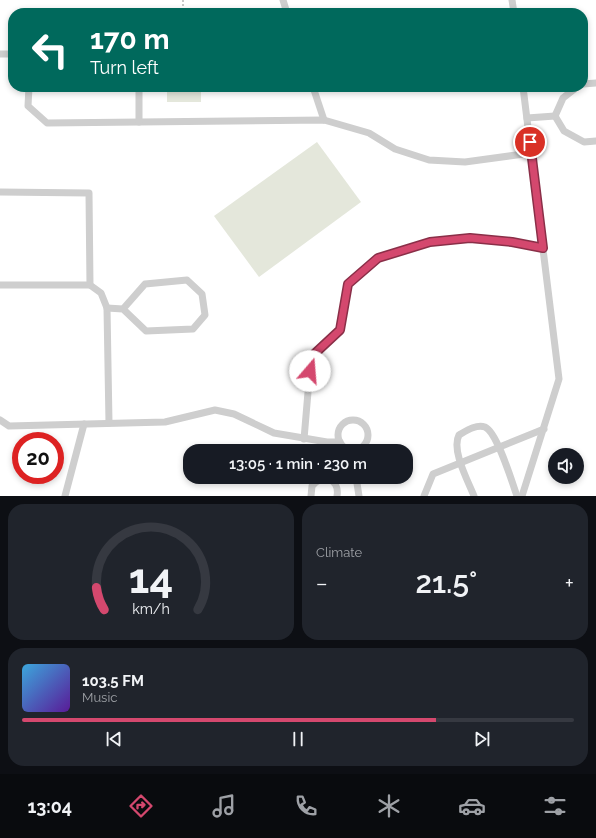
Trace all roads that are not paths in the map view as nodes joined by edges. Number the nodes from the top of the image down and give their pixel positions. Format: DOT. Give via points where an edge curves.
graph roads {
  1 [pos="29,92"];
  2 [pos="139,92"];
  3 [pos="315,92"];
  4 [pos="524,92"];
  5 [pos="571,92"];
  6 [pos="555,116"];
  7 [pos="527,118"];
  8 [pos="324,120"];
  9 [pos="139,122"];
  10 [pos="596,141"];
  11 [pos="531,153"];
  12 [pos="0,192"];
  13 [pos="543,248"];
  14 [pos="0,285"];
  15 [pos="90,285"];
  16 [pos="107,308"];
  17 [pos="123,308"];
  18 [pos="0,420"];
  19 [pos="109,423"];
  20 [pos="84,424"];
  21 [pos="544,429"];
  22 [pos="304,439"];
  23 [pos="340,442"];
  24 [pos="364,444"];
  25 [pos="499,447"];
  26 [pos="461,463"];
  27 [pos="357,484"];
  28 [pos="65,496"];
  29 [pos="311,496"];
  30 [pos="338,496"];
  31 [pos="358,496"];
  32 [pos="424,496"];
  33 [pos="474,496"];
  34 [pos="518,496"];
  35 [pos="522,496"];
  1 -- 9 [label="lane" via="28,106 47,123"];
  2 -- 9 [label="lane"];
  3 -- 8 [label="lane"];
  4 -- 7 [label="lane"];
  5 -- 6 [label="lane" via="563,98"];
  6 -- 7 [label="lane"];
  6 -- 10 [label="lane" via="564,131 584,142"];
  7 -- 11 [label="lane"];
  8 -- 9 [label="lane"];
  8 -- 11 [label="lane" via="369,132 395,149 430,160 466,162"];
  11 -- 13 [label="lane"];
  12 -- 15 [label="lane" via="89,193"];
  13 -- 21 [label="lane" via="559,378"];
  13 -- 22 [label="lane" via="470,238 430,242 378,258 348,284 340,330 311,357"];
  14 -- 15 [label="lane"];
  15 -- 16 [label="lane" via="101,294"];
  16 -- 17 [label="lane"];
  16 -- 19 [label="lane"];
  17 -- 17 [label="lane" via="146,331 193,329 205,315 202,294 187,280 145,284"];
  18 -- 20 [label="lane" via="10,426"];
  19 -- 20 [label="lane"];
  19 -- 22 [label="lane" via="165,422 215,410 234,414 274,433"];
  20 -- 28 [label="lane"];
  21 -- 25 [label="lane"];
  21 -- 35 [label="lane"];
  22 -- 23 [label="lane"];
  23 -- 24 [label="lane" via="338,432 344,423 353,420 362,424 367,431 367,440"];
  25 -- 26 [label="lane"];
  25 -- 26 [label="lane" via="491,431 476,426 459,435 457,439"];
  25 -- 34 [label="lane"];
  26 -- 32 [label="lane" via="433,474"];
  26 -- 33 [label="lane"];
  27 -- 31 [label="lane"];
  29 -- 30 [label="lane" via="314,482 322,478 334,483"];
}
